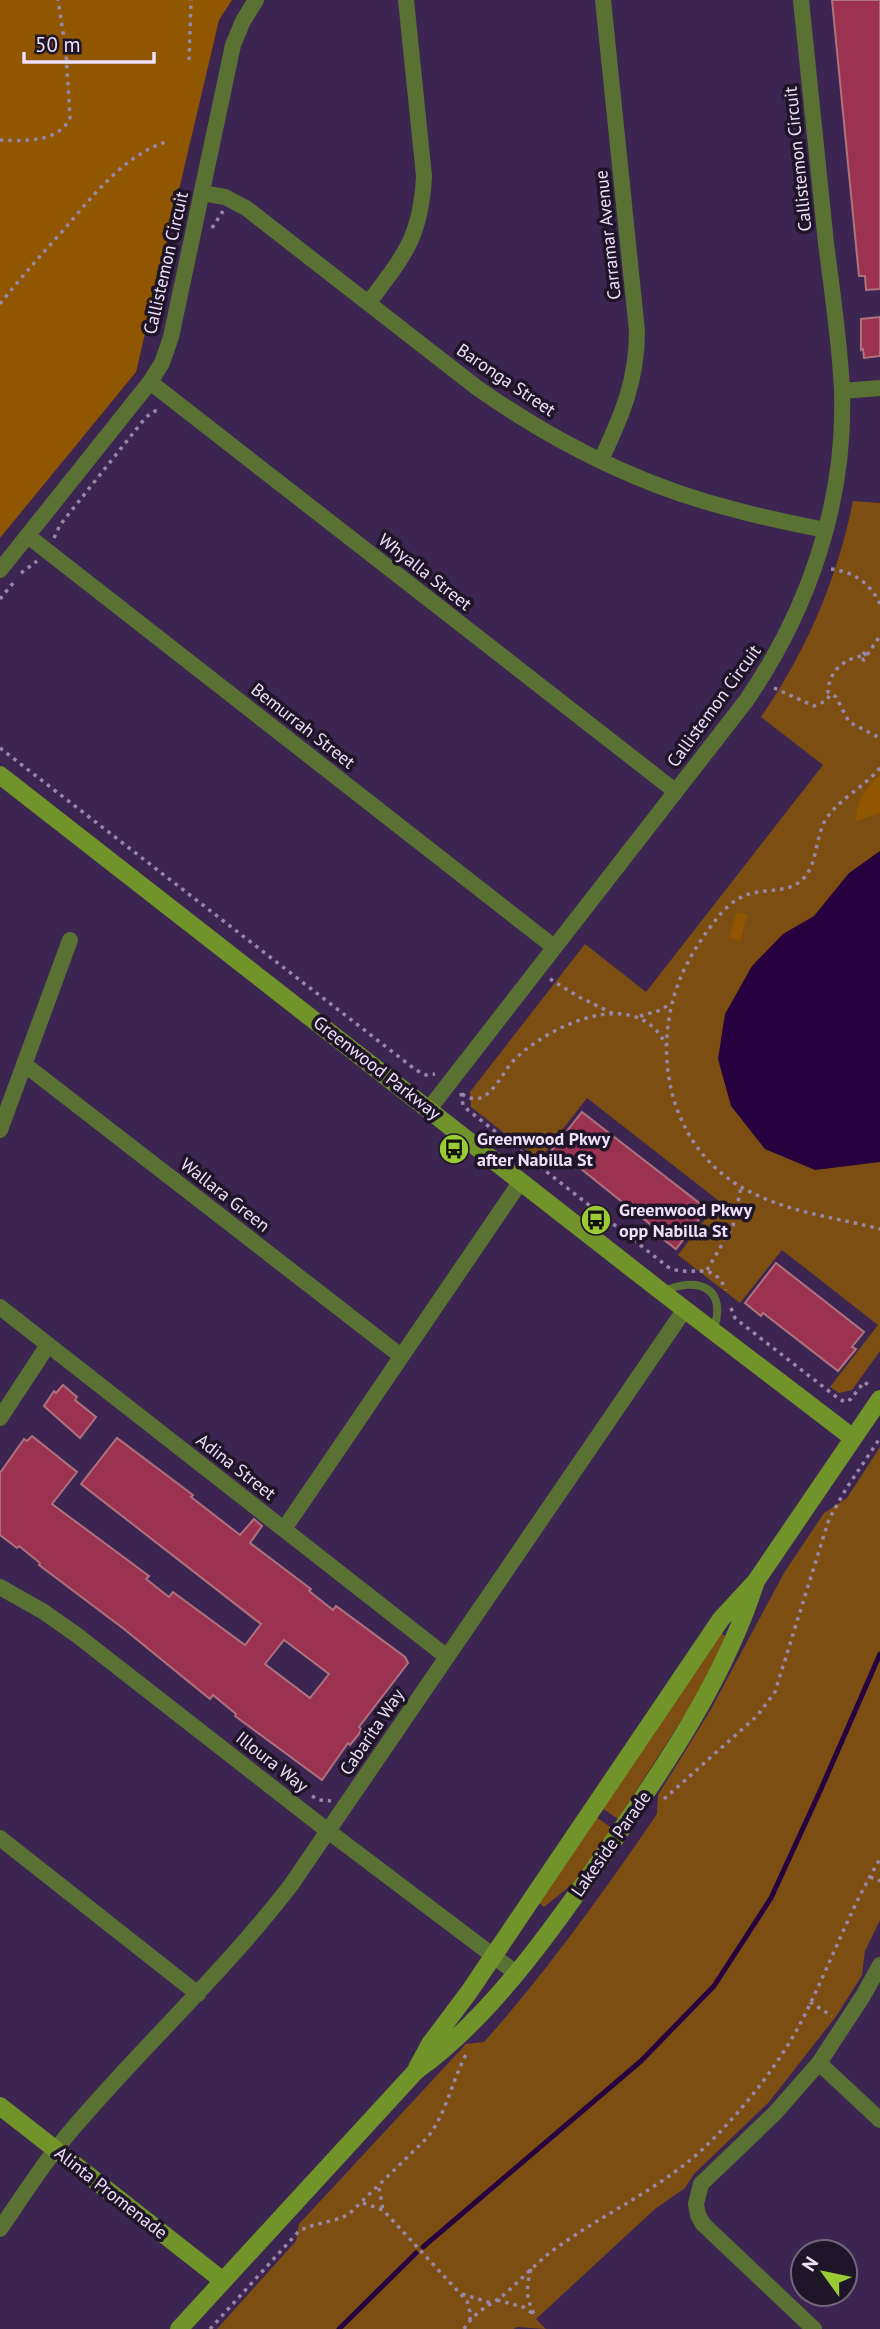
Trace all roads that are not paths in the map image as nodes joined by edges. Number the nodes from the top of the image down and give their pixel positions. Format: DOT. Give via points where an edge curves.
graph roads {
  1 [pos="256,0"];
  2 [pos="405,0"];
  3 [pos="603,0"];
  4 [pos="801,0"];
  5 [pos="202,192"];
  6 [pos="369,302"];
  7 [pos="150,382"];
  8 [pos="880,388"];
  9 [pos="842,391"];
  10 [pos="601,460"];
  11 [pos="825,530"];
  12 [pos="28,536"];
  13 [pos="0,570"];
  14 [pos="0,775"];
  15 [pos="675,791"];
  16 [pos="70,940"];
  17 [pos="554,947"];
  18 [pos="24,1064"];
  19 [pos="429,1109"];
  20 [pos="0,1129"];
  21 [pos="521,1181"];
  22 [pos="662,1292"];
  23 [pos="0,1307"];
  24 [pos="684,1309"];
  25 [pos="713,1331"];
  26 [pos="48,1345"];
  27 [pos="401,1356"];
  28 [pos="875,1392"];
  29 [pos="0,1418"];
  30 [pos="853,1438"];
  31 [pos="284,1529"];
  32 [pos="756,1581"];
  33 [pos="0,1587"];
  34 [pos="447,1657"];
  35 [pos="328,1831"];
  36 [pos="0,1838"];
  37 [pos="492,1956"];
  38 [pos="880,1965"];
  39 [pos="516,1973"];
  40 [pos="198,1994"];
  41 [pos="818,2063"];
  42 [pos="416,2071"];
  43 [pos="0,2106"];
  44 [pos="880,2120"];
  45 [pos="55,2150"];
  46 [pos="0,2229"];
  47 [pos="222,2280"];
  48 [pos="179,2329"];
  49 [pos="814,2329"];
  1 -- 5 [label="street, Callistemon Circuit" via="233,45"];
  2 -- 6 [label="street" via="423,200 414,236"];
  3 -- 10 [label="street, Carramar Avenue" via="637,349 631,392"];
  4 -- 9 [label="street, Callistemon Circuit"];
  5 -- 6 [label="street, Baronga Street" via="246,208"];
  5 -- 7 [label="street, Callistemon Circuit" via="171,337"];
  6 -- 10 [label="street, Baronga Street" via="491,397"];
  7 -- 12 [label="street, Callistemon Circuit"];
  7 -- 15 [label="street, Whyalla Street"];
  8 -- 9 [label="street"];
  9 -- 11 [label="street, Callistemon Circuit" via="838,460"];
  10 -- 11 [label="street, Baronga Street" via="707,502"];
  11 -- 15 [label="street, Callistemon Circuit" via="809,583 781,646 746,701"];
  12 -- 13 [label="street, Callistemon Circuit"];
  12 -- 17 [label="street, Bemurrah Street"];
  14 -- 19 [label="street, Greenwood Parkway"];
  15 -- 17 [label="street, Callistemon Circuit"];
  16 -- 18 [label="street"];
  17 -- 19 [label="street, Callistemon Circuit"];
  18 -- 20 [label="street"];
  18 -- 27 [label="street, Wallara Green"];
  19 -- 21 [label="street, Greenwood Parkway"];
  21 -- 22 [label="street, Greenwood Parkway"];
  21 -- 27 [label="street"];
  22 -- 24 [label="street, Greenwood Parkway"];
  22 -- 25 [label="lane" via="684,1284 706,1288 716,1302"];
  23 -- 26 [label="street, Adina Street"];
  24 -- 25 [label="street, Greenwood Parkway"];
  24 -- 34 [label="street, Cabarita Way"];
  25 -- 30 [label="street, Greenwood Parkway"];
  26 -- 29 [label="street"];
  26 -- 31 [label="street, Adina Street"];
  27 -- 31 [label="street"];
  28 -- 30 [label="street, Lakeside Parade"];
  30 -- 32 [label="street, Lakeside Parade"];
  31 -- 34 [label="street, Adina Street"];
  32 -- 37 [label="street, Lakeside Parade" via="721,1619"];
  32 -- 39 [label="street, Lakeside Parade" via="728,1654 668,1762 589,1878"];
  33 -- 35 [label="street, Illoura Way" via="78,1636"];
  34 -- 35 [label="street, Cabarita Way"];
  35 -- 37 [label="street, Illoura Way"];
  35 -- 40 [label="street, Cabarita Way" via="267,1916"];
  36 -- 40 [label="street"];
  37 -- 39 [label="street, Illoura Way"];
  37 -- 42 [label="street, Lakeside Parade"];
  38 -- 41 [label="street"];
  39 -- 42 [label="street, Lakeside Parade" via="442,2053"];
  40 -- 45 [label="street, Cabarita Way"];
  41 -- 44 [label="street"];
  41 -- 49 [label="street" via="775,2113 701,2184 696,2204 703,2224"];
  42 -- 47 [label="street, Lakeside Parade"];
  43 -- 45 [label="street, Alinta Promenade"];
  45 -- 46 [label="street, Cabarita Way"];
  45 -- 47 [label="street, Alinta Promenade"];
  47 -- 48 [label="street, Lakeside Parade"];
}
